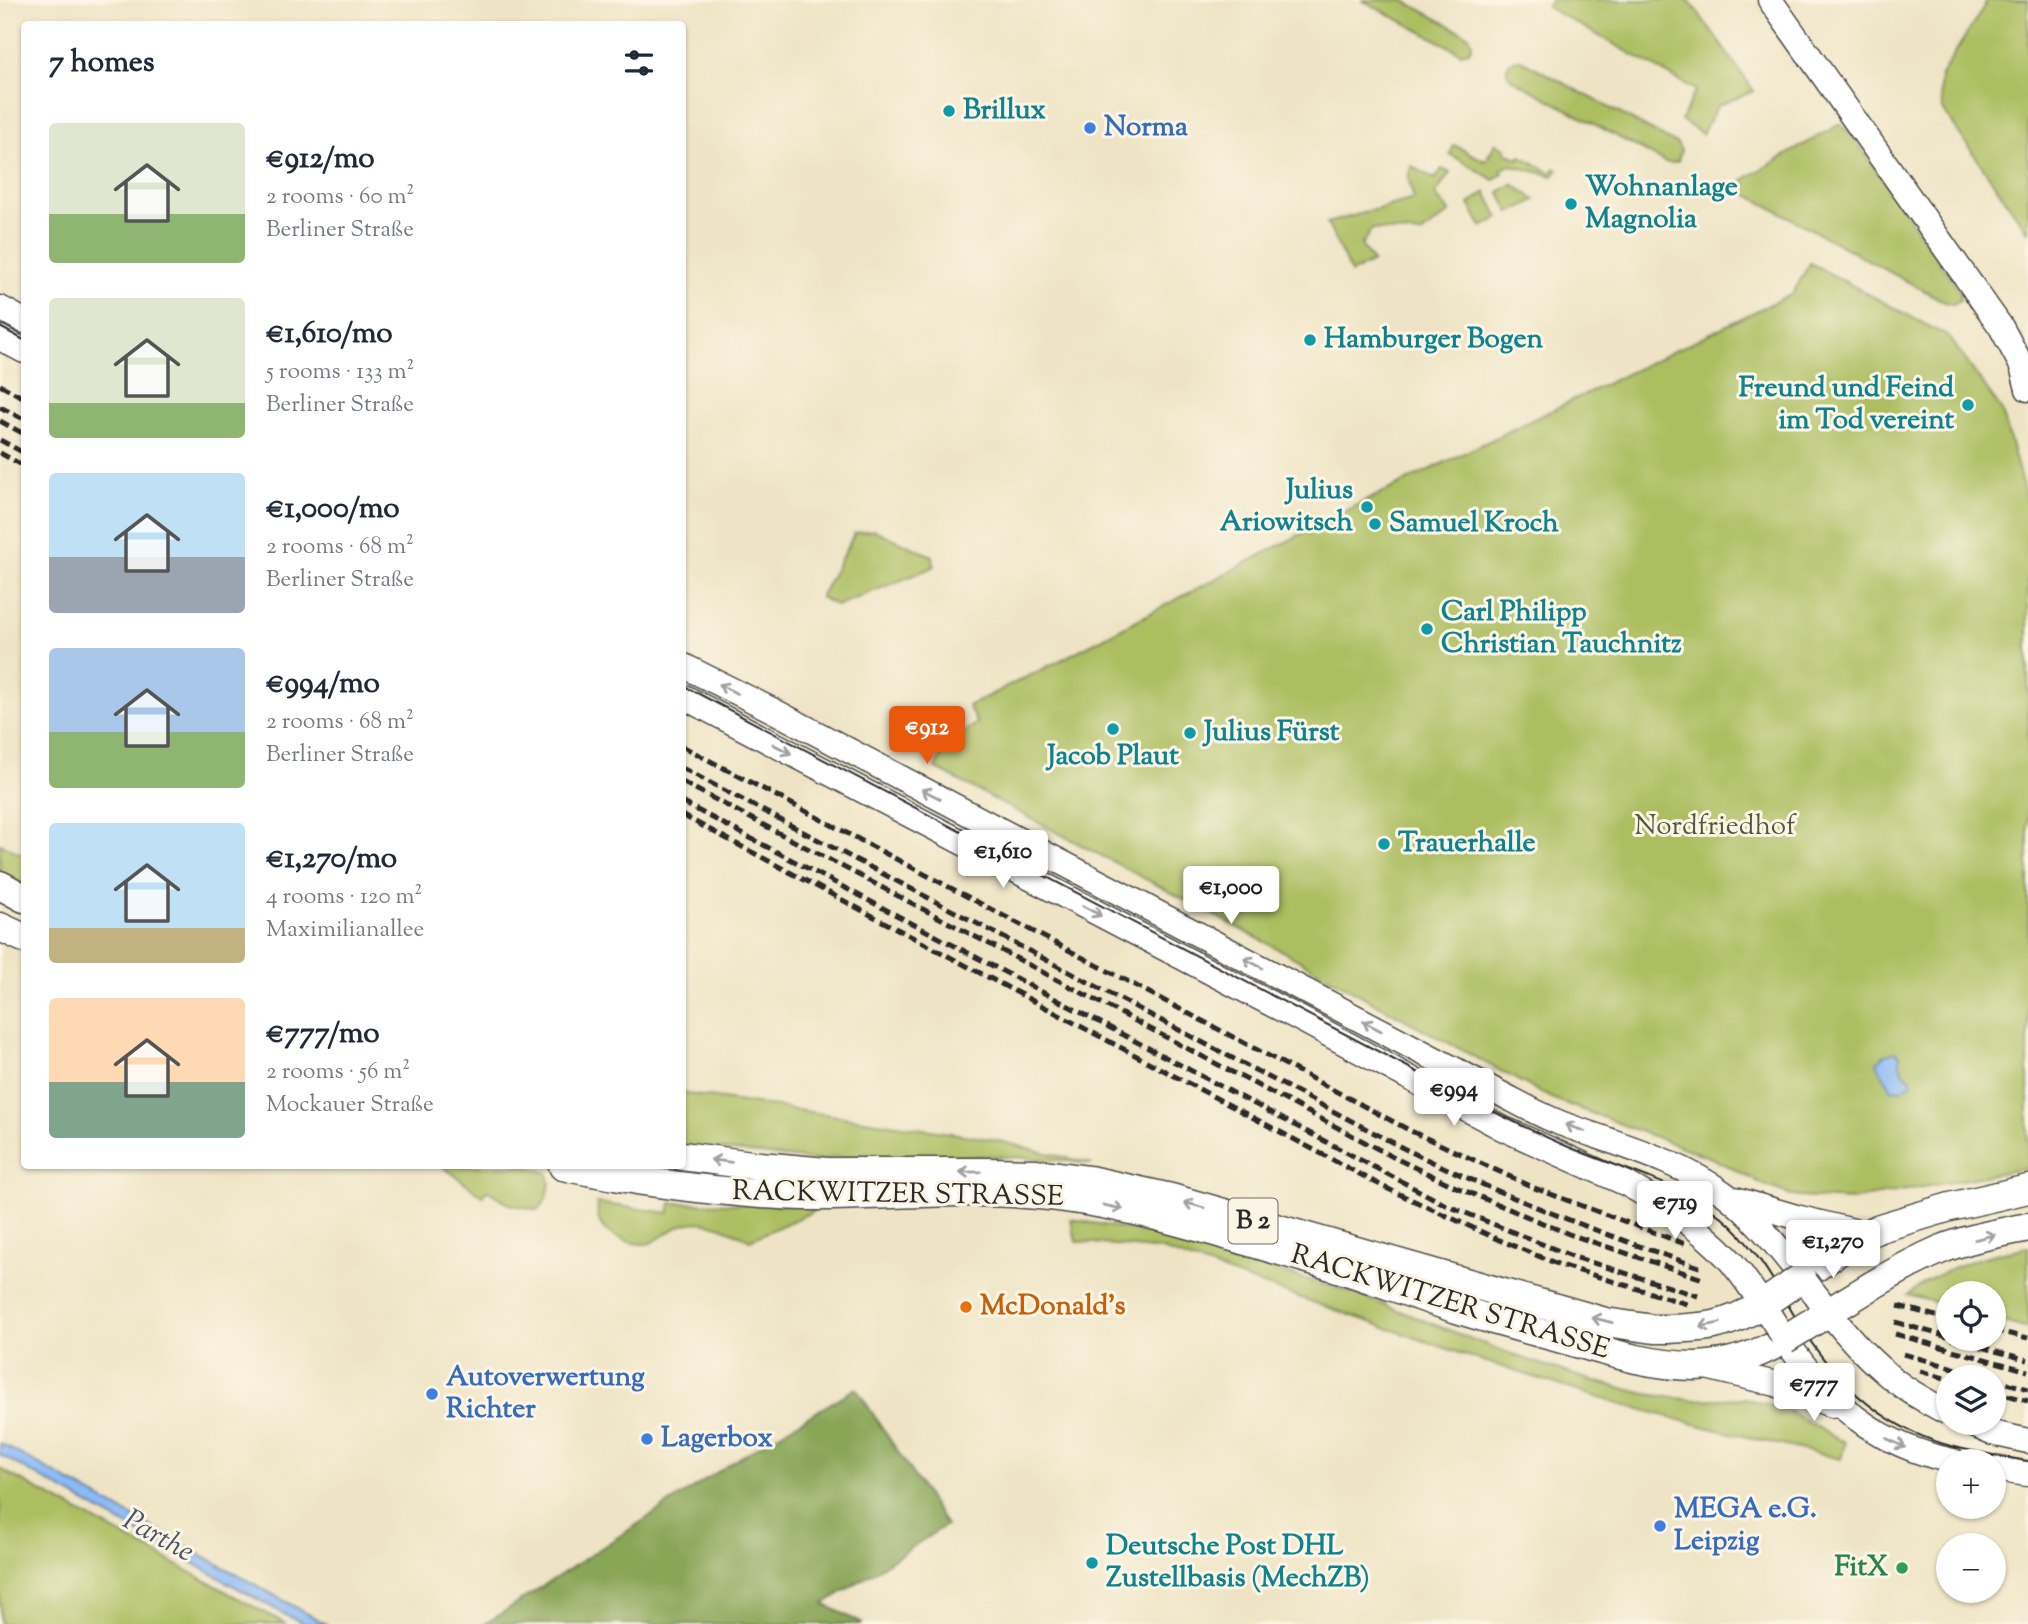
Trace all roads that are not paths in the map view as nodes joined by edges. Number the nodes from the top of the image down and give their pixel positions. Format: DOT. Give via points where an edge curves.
graph roads {
  1 [pos="1770,0"];
  2 [pos="0,308"];
  3 [pos="21,319"];
  4 [pos="0,338"];
  5 [pos="21,349"];
  6 [pos="2028,388"];
  7 [pos="686,667"];
  8 [pos="686,698"];
  9 [pos="0,885"];
  10 [pos="21,896"];
  11 [pos="0,927"];
  12 [pos="21,937"];
  13 [pos="686,1157"];
  14 [pos="576,1169"];
  15 [pos="2028,1189"];
  16 [pos="1727,1197"];
  17 [pos="2028,1227"];
  18 [pos="1866,1234"];
  19 [pos="1802,1277"];
  20 [pos="1762,1304"];
  21 [pos="1830,1312"];
  22 [pos="1785,1339"];
  23 [pos="1691,1366"];
  24 [pos="1936,1406"];
  25 [pos="1846,1411"];
  26 [pos="2001,1435"];
  27 [pos="2028,1441"];
  28 [pos="1936,1457"];
  29 [pos="2006,1471"];
  30 [pos="2028,1474"];
  1 -- 6 [label="main road" via="2001,327"];
  2 -- 3 [label="main road"];
  4 -- 5 [label="main road"];
  16 -- 7 [label="main road, one-way" via="1688,1172 1557,1122 1507,1097"];
  8 -- 20 [label="main road, one-way, bridge" via="1502,1128 1627,1184 1698,1230 1729,1260"];
  9 -- 10 [label="main road"];
  11 -- 12 [label="main road"];
  20 -- 13 [label="main road, RACKWITZER STRASSE / B 2, one-way, bridge" via="1714,1325 1654,1329 1605,1322 1171,1198 1089,1180 1037,1173 827,1172"];
  14 -- 23 [label="main road, RACKWITZER STRASSE / B 2, one-way" via="741,1193 1023,1194 1085,1201 1317,1261 1459,1310 1600,1350"];
  15 -- 18 [label="main road, B 2" via="1950,1207"];
  16 -- 18 [label="main road"];
  16 -- 19 [label="main road"];
  21 -- 17 [label="main road, B 2, one-way, bridge" via="1942,1249"];
  18 -- 19 [label="main road, B 2"];
  19 -- 20 [label="main road, B 2, bridge"];
  19 -- 21 [label="main road, bridge"];
  20 -- 22 [label="main road, bridge"];
  21 -- 22 [label="main road, RACKWITZER STRASSE / B 2, bridge"];
  21 -- 24 [label="main road, bridge" via="1878,1367"];
  22 -- 23 [label="main road, RACKWITZER STRASSE / B 2" via="1739,1360"];
  22 -- 25 [label="main road" via="1814,1379"];
  23 -- 25 [label="main road" via="1784,1386"];
  25 -- 28 [label="main road, one-way" via="1910,1450"];
  26 -- 27 [label="main road"];
  29 -- 30 [label="main road"];
}
